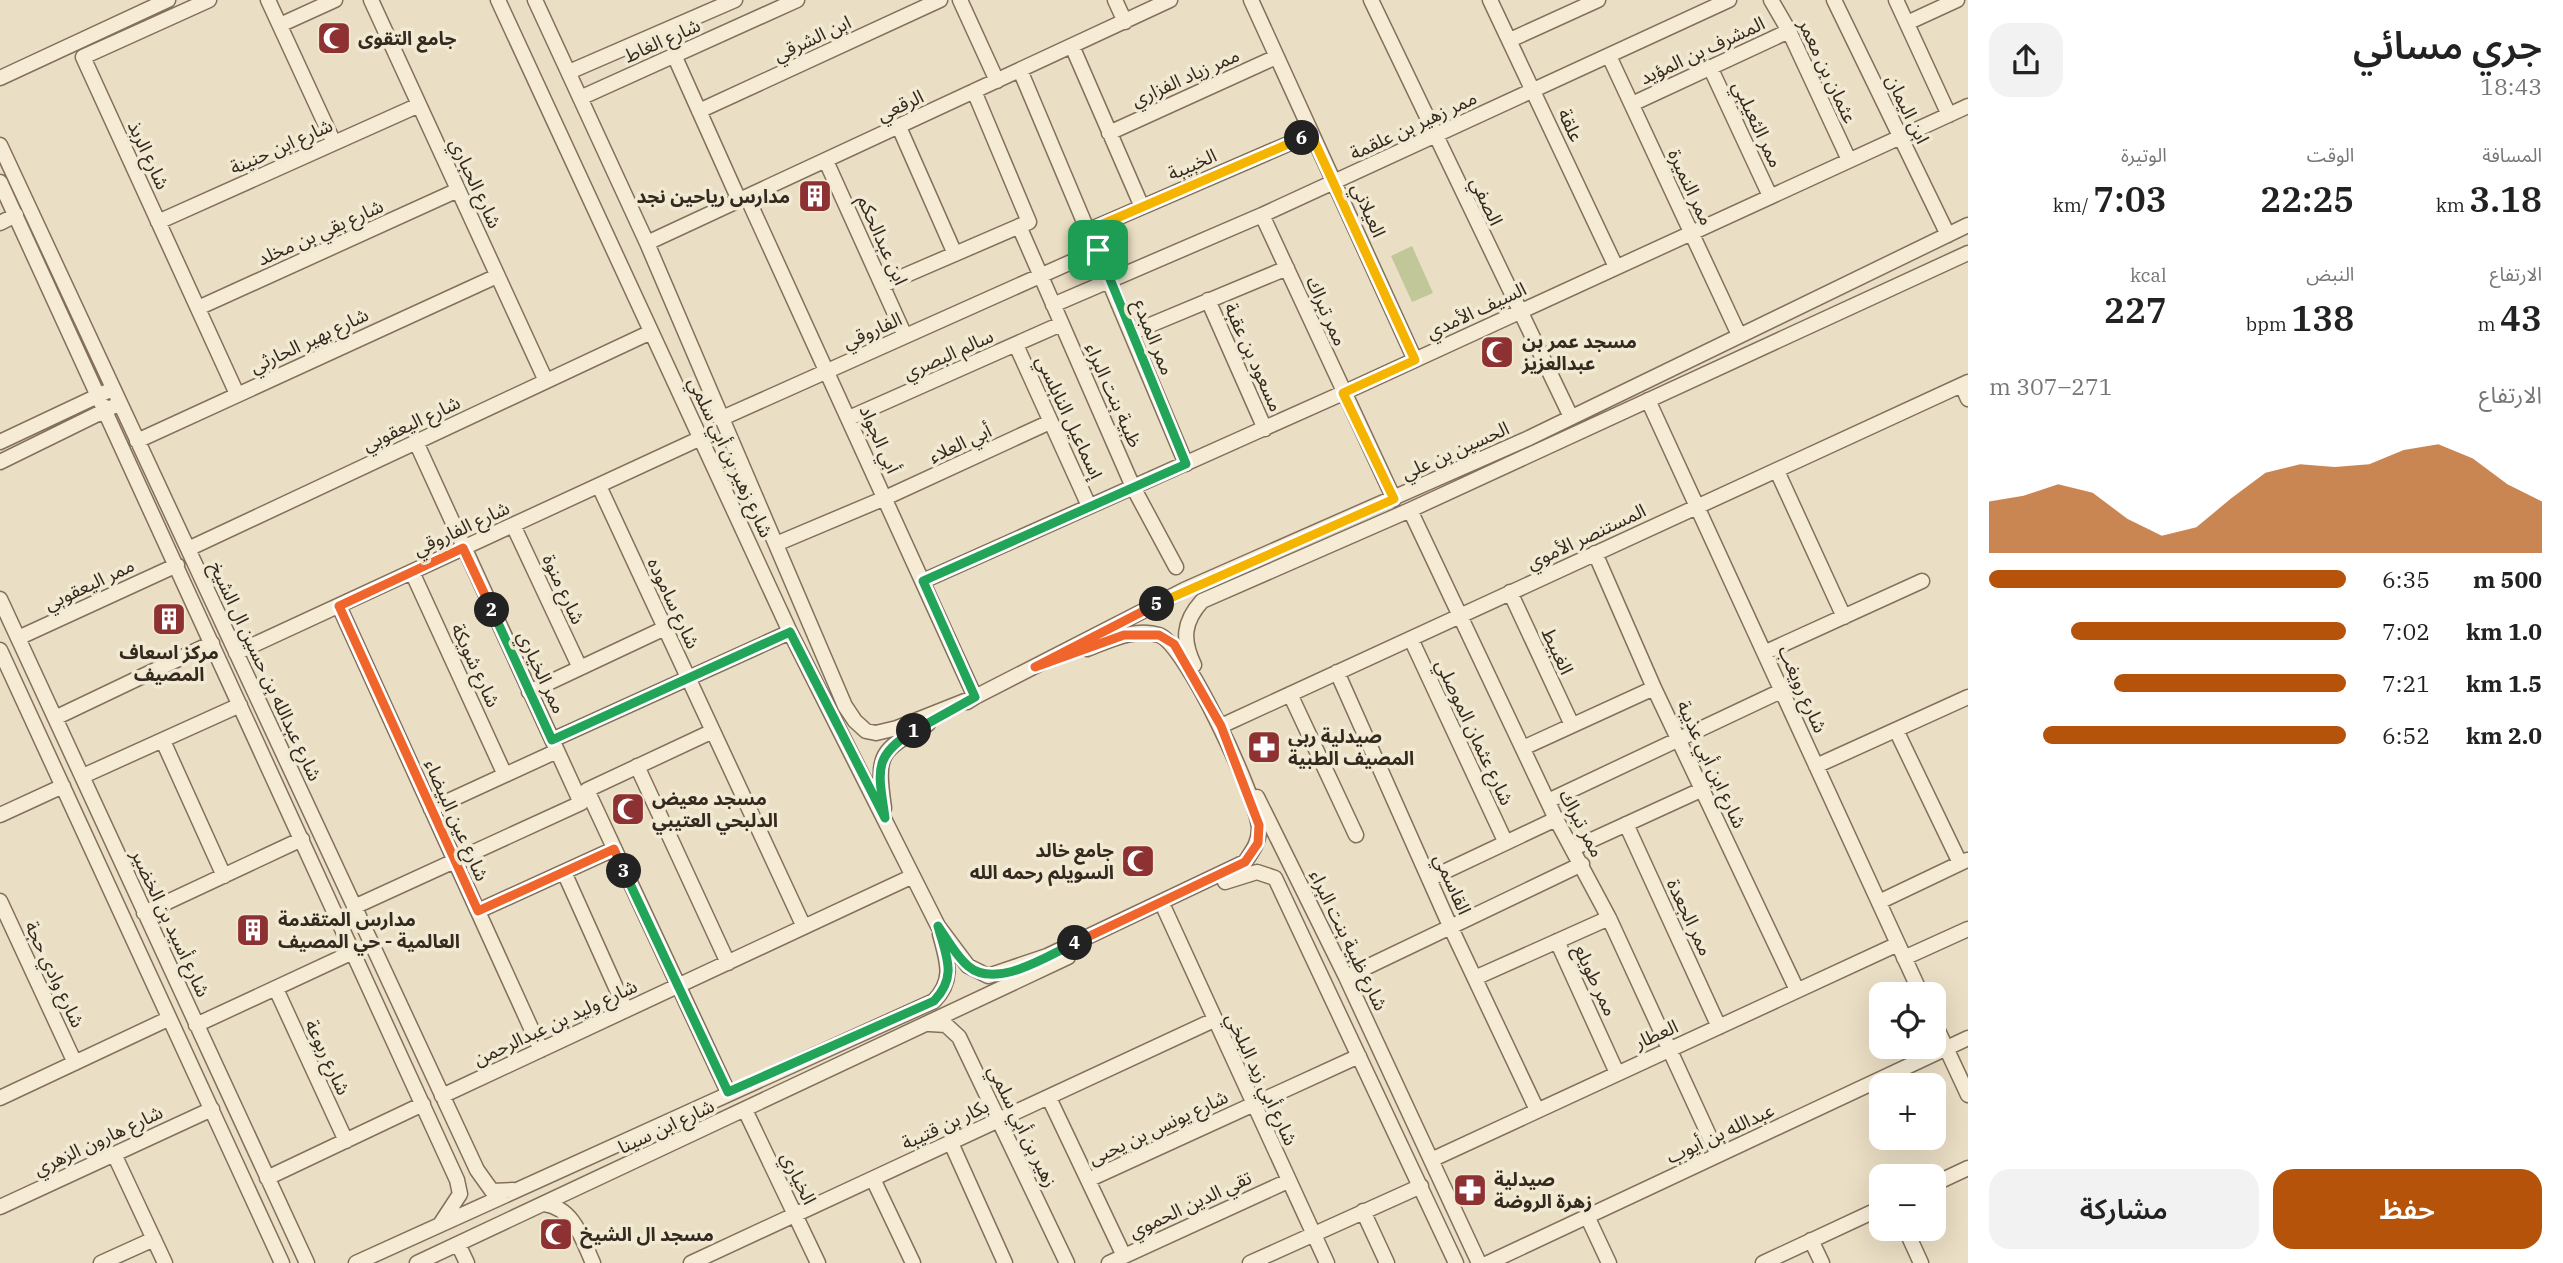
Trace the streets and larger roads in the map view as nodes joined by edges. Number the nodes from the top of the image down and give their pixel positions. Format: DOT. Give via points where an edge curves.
graph roads {
  1 [pos="168,0"];
  2 [pos="209,0"];
  3 [pos="268,0"];
  4 [pos="335,0"];
  5 [pos="371,0"];
  6 [pos="498,0"];
  7 [pos="535,0"];
  8 [pos="735,0"];
  9 [pos="797,0"];
  10 [pos="940,0"];
  11 [pos="960,0"];
  12 [pos="1115,0"];
  13 [pos="1170,0"];
  14 [pos="1251,0"];
  15 [pos="1371,0"];
  16 [pos="1490,0"];
  17 [pos="1598,0"];
  18 [pos="1729,0"];
  19 [pos="1770,0"];
  20 [pos="1833,0"];
  21 [pos="1896,0"];
  22 [pos="1957,0"];
  23 [pos="1125,22"];
  24 [pos="1907,23"];
  25 [pos="280,25"];
  26 [pos="1789,31"];
  27 [pos="1510,40"];
  28 [pos="1072,46"];
  29 [pos="674,55"];
  30 [pos="1609,56"];
  31 [pos="1276,57"];
  32 [pos="1710,67"];
  33 [pos="1020,70"];
  34 [pos="569,72"];
  35 [pos="0,78"];
  36 [pos="997,81"];
  37 [pos="974,91"];
  38 [pos="1534,91"];
  39 [pos="580,98"];
  40 [pos="1632,104"];
  41 [pos="419,105"];
  42 [pos="1968,106"];
  43 [pos="699,111"];
  44 [pos="1950,115"];
  45 [pos="899,127"];
  46 [pos="1109,133"];
  47 [pos="1311,134"];
  48 [pos="1435,136"];
  49 [pos="1900,137"];
  50 [pos="334,143"];
  51 [pos="0,145"];
  52 [pos="1849,160"];
  53 [pos="826,161"];
  54 [pos="0,182"];
  55 [pos="1335,182"];
  56 [pos="458,190"];
  57 [pos="1770,197"];
  58 [pos="743,199"];
  59 [pos="1142,207"];
  60 [pos="16,215"];
  61 [pos="1262,215"];
  62 [pos="158,222"];
  63 [pos="0,223"];
  64 [pos="1024,224"];
  65 [pos="1968,225"];
  66 [pos="1089,230"];
  67 [pos="1691,233"];
  68 [pos="1948,235"];
  69 [pos="648,243"];
  70 [pos="1098,250"];
  71 [pos="1968,253"];
  72 [pos="955,254"];
  73 [pos="1616,267"];
  74 [pos="1287,268"];
  75 [pos="1040,274"];
  76 [pos="497,276"];
  77 [pos="1110,281"];
  78 [pos="883,285"];
  79 [pos="1208,300"];
  80 [pos="1053,305"];
  81 [pos="198,308"];
  82 [pos="1518,311"];
  83 [pos="1061,324"];
  84 [pos="651,332"];
  85 [pos="1131,333"];
  86 [pos="1739,335"];
  87 [pos="905,336"];
  88 [pos="1016,345"];
  89 [pos="1415,360"];
  90 [pos="827,371"];
  91 [pos="546,381"];
  92 [pos="113,387"];
  93 [pos="1966,389"];
  94 [pos="1343,393"];
  95 [pos="237,394"];
  96 [pos="99,396"];
  97 [pos="1648,400"];
  98 [pos="120,403"];
  99 [pos="106,411"];
  100 [pos="1571,417"];
  101 [pos="849,418"];
  102 [pos="720,419"];
  103 [pos="1050,422"];
  104 [pos="1265,429"];
  105 [pos="2,436"];
  106 [pos="701,438"];
  107 [pos="137,441"];
  108 [pos="416,442"];
  109 [pos="0,462"];
  110 [pos="1186,464"];
  111 [pos="1777,471"];
  112 [pos="599,486"];
  113 [pos="1133,487"];
  114 [pos="885,498"];
  115 [pos="1394,499"];
  116 [pos="1089,506"];
  117 [pos="1696,507"];
  118 [pos="1410,510"];
  119 [pos="513,525"];
  120 [pos="776,544"];
  121 [pos="463,548"];
  122 [pos="188,549"];
  123 [pos="1595,553"];
  124 [pos="177,565"];
  125 [pos="1176,567"];
  126 [pos="412,572"];
  127 [pos="923,581"];
  128 [pos="1922,581"];
  129 [pos="1510,592"];
  130 [pos="0,599"];
  131 [pos="339,606"];
  132 [pos="1460,615"];
  133 [pos="1844,617"];
  134 [pos="665,628"];
  135 [pos="790,632"];
  136 [pos="1185,635"];
  137 [pos="18,638"];
  138 [pos="1411,639"];
  139 [pos="212,643"];
  140 [pos="0,650"];
  141 [pos="1766,652"];
  142 [pos="236,653"];
  143 [pos="1035,667"];
  144 [pos="580,668"];
  145 [pos="1337,672"];
  146 [pos="688,678"];
  147 [pos="1654,688"];
  148 [pos="1783,690"];
  149 [pos="530,692"];
  150 [pos="1290,694"];
  151 [pos="975,697"];
  152 [pos="1968,697"];
  153 [pos="240,705"];
  154 [pos="57,717"];
  155 [pos="1572,725"];
  156 [pos="1221,726"];
  157 [pos="1896,730"];
  158 [pos="713,732"];
  159 [pos="876,733"];
  160 [pos="1680,738"];
  161 [pos="163,741"];
  162 [pos="555,745"];
  163 [pos="1523,748"];
  164 [pos="637,766"];
  165 [pos="1816,766"];
  166 [pos="505,775"];
  167 [pos="83,776"];
  168 [pos="63,786"];
  169 [pos="1703,789"];
  170 [pos="584,797"];
  171 [pos="1548,801"];
  172 [pos="431,809"];
  173 [pos="0,815"];
  174 [pos="885,818"];
  175 [pos="1556,819"];
  176 [pos="1626,824"];
  177 [pos="1356,835"];
  178 [pos="302,839"];
  179 [pos="1505,841"];
  180 [pos="614,849"];
  181 [pos="1572,849"];
  182 [pos="455,861"];
  183 [pos="1964,861"];
  184 [pos="1582,864"];
  185 [pos="564,872"];
  186 [pos="224,876"];
  187 [pos="913,876"];
  188 [pos="1275,878"];
  189 [pos="1429,879"];
  190 [pos="0,901"];
  191 [pos="1879,902"];
  192 [pos="355,907"];
  193 [pos="1165,910"];
  194 [pos="478,911"];
  195 [pos="144,913"];
  196 [pos="1609,918"];
  197 [pos="938,926"];
  198 [pos="1450,926"];
  199 [pos="804,927"];
  200 [pos="1968,929"];
  201 [pos="1557,942"];
  202 [pos="1898,944"];
  203 [pos="353,952"];
  204 [pos="1905,958"];
  205 [pos="728,963"];
  206 [pos="1346,977"];
  207 [pos="1477,977"];
  208 [pos="1916,982"];
  209 [pos="678,986"];
  210 [pos="276,989"];
  211 [pos="1797,990"];
  212 [pos="626,1010"];
  213 [pos="168,1019"];
  214 [pos="1214,1020"];
  215 [pos="930,1024"];
  216 [pos="197,1025"];
  217 [pos="1719,1027"];
  218 [pos="1968,1038"];
  219 [pos="1946,1048"];
  220 [pos="1670,1049"];
  221 [pos="541,1050"];
  222 [pos="1946,1050"];
  223 [pos="1359,1056"];
  224 [pos="1922,1059"];
  225 [pos="75,1063"];
  226 [pos="775,1071"];
  227 [pos="1618,1073"];
  228 [pos="786,1091"];
  229 [pos="728,1092"];
  230 [pos="1968,1095"];
  231 [pos="443,1096"];
  232 [pos="0,1098"];
  233 [pos="1049,1098"];
  234 [pos="422,1104"];
  235 [pos="1253,1104"];
  236 [pos="212,1109"];
  237 [pos="745,1110"];
  238 [pos="1537,1111"];
  239 [pos="999,1120"];
  240 [pos="345,1141"];
  241 [pos="951,1143"];
  242 [pos="114,1154"];
  243 [pos="1718,1155"];
  244 [pos="1431,1160"];
  245 [pos="1968,1168"];
  246 [pos="478,1172"];
  247 [pos="267,1178"];
  248 [pos="1946,1178"];
  249 [pos="873,1179"];
  250 [pos="457,1180"];
  251 [pos="1088,1180"];
  252 [pos="1288,1181"];
  253 [pos="582,1186"];
  254 [pos="1421,1186"];
  255 [pos="513,1190"];
  256 [pos="544,1204"];
  257 [pos="0,1207"];
  258 [pos="1363,1212"];
  259 [pos="1869,1213"];
  260 [pos="795,1215"];
  261 [pos="1587,1216"];
  262 [pos="441,1223"];
  263 [pos="574,1223"];
  264 [pos="1313,1234"];
  265 [pos="154,1239"];
  266 [pos="1811,1240"];
  267 [pos="1911,1241"];
  268 [pos="458,1244"];
  269 [pos="1124,1256"];
  270 [pos="719,1257"];
  271 [pos="304,1260"];
  272 [pos="101,1263"];
  273 [pos="165,1263"];
  274 [pos="282,1263"];
  275 [pos="356,1263"];
  276 [pos="417,1263"];
  277 [pos="467,1263"];
  278 [pos="593,1263"];
  279 [pos="691,1263"];
  280 [pos="818,1263"];
  281 [pos="913,1263"];
  282 [pos="1005,1263"];
  283 [pos="1067,1263"];
  284 [pos="1109,1263"];
  285 [pos="1250,1263"];
  286 [pos="1327,1263"];
  287 [pos="1387,1263"];
  288 [pos="1455,1263"];
  289 [pos="1479,1263"];
  290 [pos="1488,1263"];
  291 [pos="1609,1263"];
  292 [pos="1763,1263"];
  293 [pos="1822,1263"];
  294 [pos="1921,1263"];
  1 -- 35 [label="street"];
  2 -- 62 [label="street, شارع الربذ" via="83,57"];
  3 -- 25 [label="street"];
  4 -- 25 [label="street"];
  5 -- 41 [label="street, شارع الحباري"];
  6 -- 84 [label="street, شارع زهير بن أبي سلمي"];
  7 -- 34 [label="street, شارع زهير بن أبي سلمي"];
  8 -- 34 [label="street, شارع الغاط"];
  9 -- 29 [label="street, شارع الغاط"];
  10 -- 43 [label="street, ابن الشرقي"];
  11 -- 36 [label="street"];
  12 -- 23 [label="street"];
  13 -- 23 [label="street, الرقعي"];
  14 -- 31 [label="street, العيلاني"];
  15 -- 48 [label="street, الصفي"];
  16 -- 27 [label="street, علقة"];
  17 -- 27 [label="street"];
  18 -- 30 [label="street, ممر زهير بن علقمة"];
  19 -- 26 [label="street, عثمان بن معمر"];
  20 -- 49 [label="street, ابن اليمان"];
  21 -- 24 [label="street"];
  22 -- 24 [label="street"];
  23 -- 28 [label="street, الرقعي"];
  24 -- 44 [label="street"];
  25 -- 50 [label="street"];
  26 -- 32 [label="street, المشرف بن المؤيد"];
  26 -- 52 [label="street, عثمان بن معمر"];
  27 -- 38 [label="street, علقة"];
  28 -- 33 [label="street, الرقعي"];
  28 -- 46 [label="street"];
  29 -- 39 [label="street, شارع الغاط"];
  29 -- 43 [label="street, أبي الجواد"];
  30 -- 38 [label="street, ممر زهير بن علقمة"];
  30 -- 40 [label="street, ممر النميرة"];
  31 -- 46 [label="street, ممر زياد الفزاري"];
  31 -- 47 [label="street, العيلاني"];
  32 -- 40 [label="street, المشرف بن المؤيد"];
  32 -- 57 [label="street, ممر الثعيلبي"];
  33 -- 36 [label="street, الرقعي"];
  33 -- 66 [label="street, ممر المبدع"];
  34 -- 39 [label="street, شارع زهير بن أبي سلمي"];
  36 -- 37 [label="street, الرقعي"];
  37 -- 45 [label="street, الرقعي"];
  37 -- 64 [label="street"];
  38 -- 48 [label="street, ممر زهير بن علقمة"];
  38 -- 73 [label="street, علقة"];
  39 -- 69 [label="street, شارع زهير بن أبي سلمي"];
  40 -- 67 [label="street, ممر النميرة"];
  41 -- 50 [label="street, شارع ابن حنينة"];
  41 -- 56 [label="street, شارع الحباري"];
  42 -- 44 [label="street, السيف الأمدي"];
  43 -- 58 [label="street, أبي الجواد"];
  44 -- 49 [label="street, السيف الأمدي"];
  45 -- 53 [label="street, الرقعي"];
  45 -- 72 [label="street"];
  46 -- 59 [label="street"];
  47 -- 55 [label="street, العيلاني"];
  47 -- 59 [label="street, الخبيبة"];
  48 -- 55 [label="street, ممر زهير بن علقمة"];
  48 -- 82 [label="street, الصفي"];
  49 -- 52 [label="street, السيف الأمدي"];
  49 -- 68 [label="street, ابن اليمان"];
  50 -- 62 [label="street, شارع ابن حنينة"];
  51 -- 92 [label="street, شارع عبدالله بن حسين ال الشيخ"];
  52 -- 57 [label="street, السيف الأمدي"];
  53 -- 58 [label="street, الرقعي"];
  53 -- 78 [label="street, ابن عبدالحكم"];
  54 -- 60 [label="street, شارع عبدالله بن حسين ال الشيخ"];
  55 -- 61 [label="street, ممر زهير بن علقمة"];
  55 -- 89 [label="street, العيلاني"];
  56 -- 76 [label="street, شارع الحباري"];
  56 -- 81 [label="street, شارع بقي بن مخلد"];
  57 -- 67 [label="street, السيف الأمدي"];
  58 -- 69 [label="street, الرقعي"];
  58 -- 90 [label="street, أبي الجواد"];
  59 -- 66 [label="street, الخبيبة"];
  60 -- 63 [label="street"];
  60 -- 96 [label="street, شارع عبدالله بن حسين ال الشيخ"];
  61 -- 74 [label="street, ممر تبراك"];
  61 -- 77 [label="street, ممر زهير بن علقمة"];
  62 -- 81 [label="street, شارع الربذ"];
  64 -- 72 [label="street"];
  64 -- 75 [label="street, ظبية بنت البراء"];
  65 -- 68 [label="street, الحسين بن علي"];
  66 -- 70 [label="street, ممر المبدع"];
  67 -- 73 [label="street, السيف الأمدي"];
  67 -- 86 [label="street, ممر النميرة"];
  68 -- 86 [label="street, الحسين بن علي"];
  69 -- 102 [label="street, شارع زهير بن أبي سلمي"];
  70 -- 75 [label="street, الفاروقي"];
  70 -- 77 [label="street, ممر المبدع"];
  71 -- 97 [label="street, الحسين بن علي"];
  72 -- 78 [label="street"];
  73 -- 82 [label="street, السيف الأمدي"];
  74 -- 79 [label="street"];
  74 -- 94 [label="street, ممر تبراك"];
  75 -- 80 [label="street, ظبية بنت البراء"];
  75 -- 87 [label="street, الفاروقي"];
  76 -- 91 [label="street, شارع الحباري"];
  76 -- 95 [label="street, شارع بهير الحارثي"];
  77 -- 80 [label="street, ممر زهير بن علقمة"];
  77 -- 85 [label="street, ممر المبدع"];
  78 -- 87 [label="street, ابن عبدالحكم"];
  79 -- 85 [label="street"];
  79 -- 104 [label="street, مسعود بن عقبة"];
  80 -- 83 [label="street, ظبية بنت البراء"];
  81 -- 95 [label="street, شارع الربذ"];
  82 -- 89 [label="street, السيف الأمدي"];
  82 -- 100 [label="street, الصفي"];
  83 -- 88 [label="street, سالم البصري"];
  83 -- 113 [label="street, ظبية بنت البراء"];
  84 -- 91 [label="street, شارع اليعقوبي"];
  84 -- 106 [label="street, شارع زهير بن أبي سلمي"];
  85 -- 110 [label="street, ممر المبدع"];
  86 -- 100 [label="street, الحسين بن علي"];
  87 -- 90 [label="street, الفاروقي"];
  88 -- 101 [label="street, سالم البصري"];
  88 -- 103 [label="street, إسماعيل النابلسي"];
  89 -- 94 [label="street, السيف الأمدي"];
  90 -- 101 [label="street, أبي الجواد"];
  90 -- 102 [label="street, الفاروقي"];
  91 -- 108 [label="street, شارع اليعقوبي"];
  92 -- 96 [label="street"];
  92 -- 98 [label="street, شارع عبدالله بن حسين ال الشيخ"];
  93 -- 111 [label="street, المستنصر الأموي"];
  94 -- 104 [label="street, السيف الأمدي"];
  94 -- 115 [label="street, ممر تبراك"];
  95 -- 107 [label="street, شارع بهير الحارثي"];
  96 -- 99 [label="street, شارع عبدالله بن حسين ال الشيخ"];
  96 -- 105 [label="street"];
  97 -- 117 [label="street, شارع رويغب"];
  97 -- 118 [label="street, الحسين بن علي"];
  98 -- 99 [label="street"];
  98 -- 107 [label="street, شارع عبدالله بن حسين ال الشيخ"];
  99 -- 109 [label="street"];
  99 -- 124 [label="street, شارع عبدالله بن حسين ال الشيخ"];
  100 -- 115 [label="street, الحسين بن علي"];
  101 -- 114 [label="street, أبي الجواد"];
  102 -- 120 [label="street, شارع زهير بن أبي سلمي"];
  103 -- 114 [label="street, أبي العلاء"];
  103 -- 116 [label="street, إسماعيل النابلسي"];
  104 -- 110 [label="street, السيف الأمدي"];
  106 -- 112 [label="street, شارع الفاروقي"];
  106 -- 135 [label="street, شارع زهير بن أبي سلمي"];
  107 -- 122 [label="street, شارع عبدالله بن حسين ال الشيخ"];
  108 -- 121 [label="street, ممر الخياري"];
  108 -- 122 [label="street, شارع اليعقوبي"];
  110 -- 113 [label="street, السيف الأمدي"];
  111 -- 117 [label="street, المستنصر الأموي"];
  111 -- 133 [label="street"];
  112 -- 119 [label="street, شارع الفاروقي"];
  112 -- 134 [label="street, شارع ساموده"];
  113 -- 116 [label="street, السيف الأمدي"];
  113 -- 125 [label="street, ظبية بنت البراء"];
  114 -- 120 [label="street, أبي العلاء"];
  114 -- 127 [label="street, أبي الجواد"];
  115 -- 143 [label="street, الحسين بن علي" via="1184,590"];
  116 -- 127 [label="street, السيف الأمدي"];
  117 -- 123 [label="street, المستنصر الأموي"];
  117 -- 141 [label="street, شارع رويغب"];
  118 -- 132 [label="street, ممر تبراك"];
  118 -- 136 [label="street, الحسين بن علي" via="1202,601 1189,616"];
  119 -- 121 [label="street, شارع الفاروقي"];
  119 -- 144 [label="street, شارع منوة"];
  120 -- 159 [label="street, شارع زهير بن أبي سلمي" via="845,706 855,721"];
  121 -- 126 [label="street, شارع الفاروقي"];
  121 -- 149 [label="street, ممر الخياري"];
  122 -- 142 [label="street, شارع عبدالله بن حسين ال الشيخ"];
  123 -- 129 [label="street, المستنصر الأموي"];
  123 -- 147 [label="street, شارع ابن أبي عذيبة"];
  124 -- 137 [label="street, ممر اليعقوبي"];
  124 -- 139 [label="street, شارع عبدالله بن حسين ال الشيخ"];
  126 -- 131 [label="street, شارع الفاروقي"];
  126 -- 166 [label="street, شارع شويكة"];
  127 -- 151 [label="street, أبي الجواد"];
  128 -- 133 [label="street"];
  129 -- 132 [label="street, المستنصر الأموي"];
  129 -- 155 [label="street, الغبيط"];
  130 -- 137 [label="street, شارع أسيد بن الخضير"];
  131 -- 142 [label="street, شارع الفاروقي"];
  131 -- 172 [label="street, شارع عين البيضاء"];
  132 -- 138 [label="street, المستنصر الأموي"];
  132 -- 163 [label="street, ممر تبراك"];
  133 -- 141 [label="street"];
  134 -- 144 [label="street"];
  134 -- 146 [label="street, شارع ساموده"];
  135 -- 146 [label="street"];
  135 -- 174 [label="street, شارع زهير بن أبي سلمي"];
  136 -- 156 [label="street, شارع ظبية بنت البراء" via="1188,653"];
  137 -- 154 [label="street, شارع أسيد بن الخضير"];
  138 -- 145 [label="street, المستنصر الأموي"];
  138 -- 179 [label="street, شارع عثمان الموصلي"];
  139 -- 153 [label="street, شارع عبدالله بن حسين ال الشيخ"];
  139 -- 154 [label="street"];
  140 -- 168 [label="street"];
  141 -- 148 [label="street, شارع رويغب"];
  142 -- 192 [label="street, شارع عبدالله بن حسين ال الشيخ"];
  143 -- 151 [label="street, الحسين بن علي"];
  143 -- 156 [label="street" via="1124,635 1159,635 1174,644"];
  144 -- 149 [label="street"];
  145 -- 150 [label="street, المستنصر الأموي"];
  145 -- 189 [label="street, القاسمي"];
  146 -- 158 [label="street, شارع ساموده"];
  146 -- 162 [label="street"];
  147 -- 155 [label="street"];
  147 -- 160 [label="street, شارع ابن أبي عذيبة"];
  148 -- 160 [label="street"];
  148 -- 165 [label="street, شارع رويغب"];
  149 -- 162 [label="street, ممر الخياري"];
  150 -- 156 [label="street, المستنصر الأموي"];
  150 -- 177 [label="street"];
  151 -- 159 [label="street, الحسين بن علي"];
  151 -- 174 [label="street" via="887,748 879,767"];
  152 -- 157 [label="street"];
  153 -- 161 [label="street"];
  153 -- 178 [label="street, شارع عبدالله بن حسين ال الشيخ"];
  154 -- 167 [label="street, شارع أسيد بن الخضير"];
  155 -- 163 [label="street"];
  156 -- 197 [label="street" via="1259,825 1258,843 1245,862 1005,973 988,976 968,966"];
  156 -- 206 [label="street, شارع ظبية بنت البراء"];
  157 -- 165 [label="street"];
  157 -- 183 [label="street"];
  158 -- 164 [label="street"];
  158 -- 199 [label="street, شارع ساموده"];
  160 -- 169 [label="street, شارع ابن أبي عذيبة"];
  160 -- 171 [label="street"];
  161 -- 167 [label="street"];
  161 -- 186 [label="street"];
  162 -- 166 [label="street"];
  162 -- 170 [label="street, ممر الخياري"];
  163 -- 171 [label="street, ممر تبراك"];
  164 -- 170 [label="street"];
  164 -- 205 [label="street"];
  165 -- 191 [label="street, شارع رويغب"];
  166 -- 172 [label="street"];
  167 -- 195 [label="street, شارع أسيد بن الخضير"];
  168 -- 173 [label="street"];
  168 -- 213 [label="street"];
  169 -- 176 [label="street"];
  169 -- 211 [label="street, شارع ابن أبي عذيبة"];
  170 -- 180 [label="street, ممر الخياري"];
  170 -- 182 [label="street"];
  171 -- 175 [label="street, ممر تبراك"];
  172 -- 182 [label="street, شارع عين البيضاء"];
  174 -- 187 [label="street, شارع زهير بن أبي سلمي"];
  175 -- 179 [label="street"];
  175 -- 181 [label="street, ممر تبراك"];
  176 -- 181 [label="street"];
  176 -- 217 [label="street, ممر الجعدة"];
  178 -- 186 [label="street"];
  178 -- 203 [label="street, شارع عبدالله بن حسين ال الشيخ"];
  179 -- 189 [label="street"];
  180 -- 185 [label="street"];
  180 -- 209 [label="street, ممر الخياري"];
  181 -- 184 [label="street, ممر تبراك"];
  182 -- 192 [label="street"];
  182 -- 194 [label="street, شارع عين البيضاء"];
  183 -- 191 [label="street"];
  184 -- 196 [label="street, ممر تبراك"];
  184 -- 198 [label="street"];
  185 -- 194 [label="street"];
  185 -- 212 [label="street"];
  186 -- 195 [label="street"];
  187 -- 197 [label="street, شارع زهير بن أبي سلمي"];
  187 -- 199 [label="street, شارع وليد بن عبدالرحمن"];
  188 -- 193 [label="street, شارع ابن سينا" via="1257,872 1239,875"];
  188 -- 223 [label="street, شارع ظبية بنت البراء"];
  189 -- 198 [label="street, القاسمي"];
  190 -- 225 [label="street, شارع وادي حجة"];
  191 -- 202 [label="street, شارع رويغب"];
  192 -- 231 [label="street, شارع عبدالله بن حسين ال الشيخ"];
  193 -- 214 [label="street, شارع أبي زيد البلخي"];
  193 -- 215 [label="street, شارع ابن سينا"];
  194 -- 221 [label="street, شارع عين البيضاء"];
  195 -- 216 [label="street, شارع أسيد بن الخضير"];
  196 -- 201 [label="street"];
  196 -- 220 [label="street, ممر تبراك"];
  197 -- 226 [label="street, شارع ابن سينا" via="950,975 934,1001"];
  198 -- 206 [label="street"];
  198 -- 207 [label="street, القاسمي"];
  199 -- 205 [label="street, شارع وليد بن عبدالرحمن"];
  200 -- 204 [label="street"];
  201 -- 207 [label="street"];
  201 -- 227 [label="street, ممر طويلع"];
  202 -- 204 [label="street, شارع رويغب"];
  202 -- 211 [label="street, العطار"];
  203 -- 210 [label="street"];
  203 -- 234 [label="street, شارع عبدالله بن حسين ال الشيخ"];
  204 -- 208 [label="street, شارع رويغب"];
  205 -- 209 [label="street, شارع وليد بن عبدالرحمن"];
  206 -- 244 [label="street, شارع ظبية بنت البراء"];
  207 -- 238 [label="street, القاسمي"];
  209 -- 212 [label="street, شارع وليد بن عبدالرحمن"];
  209 -- 229 [label="street, ممر الخياري"];
  210 -- 216 [label="street"];
  210 -- 240 [label="street, شارع ربوعة"];
  211 -- 217 [label="street, العطار"];
  212 -- 221 [label="street, شارع وليد بن عبدالرحمن"];
  213 -- 225 [label="street"];
  213 -- 236 [label="street"];
  214 -- 233 [label="street, بكار بن قتيبة"];
  214 -- 235 [label="street, شارع أبي زيد البلخي"];
  215 -- 228 [label="street, شارع ابن سينا"];
  215 -- 239 [label="street, زهير بن أبي سلمي" via="956,1031"];
  216 -- 247 [label="street, شارع أسيد بن الخضير"];
  217 -- 220 [label="street, العطار"];
  218 -- 219 [label="street, عبدالله بن أيوب"];
  220 -- 227 [label="street, العطار"];
  220 -- 243 [label="street, ممر تبراك"];
  221 -- 231 [label="street, شارع وليد بن عبدالرحمن"];
  222 -- 230 [label="street"];
  223 -- 235 [label="street, شارع يونس بن يحىى"];
  223 -- 254 [label="street, شارع ظبية بنت البراء"];
  224 -- 243 [label="street, عبدالله بن أيوب"];
  225 -- 232 [label="street"];
  226 -- 228 [label="street"];
  226 -- 229 [label="street, شارع ابن سينا"];
  227 -- 238 [label="street, العطار"];
  228 -- 237 [label="street, شارع ابن سينا"];
  229 -- 255 [label="street, شارع ابن سينا"];
  231 -- 246 [label="street, شارع عبدالله بن حسين ال الشيخ"];
  233 -- 239 [label="street, بكار بن قتيبة"];
  233 -- 251 [label="street"];
  234 -- 240 [label="street"];
  234 -- 250 [label="street, شارع عبدالله بن حسين ال الشيخ"];
  235 -- 251 [label="street, شارع يونس بن يحىى"];
  235 -- 252 [label="street, شارع أبي زيد البلخي"];
  236 -- 242 [label="street, شارع هارون الزهري"];
  236 -- 274 [label="street"];
  237 -- 253 [label="street, شارع ابن سينا"];
  237 -- 260 [label="street, الخياري"];
  238 -- 244 [label="street, العطار"];
  239 -- 241 [label="street, بكار بن قتيبة"];
  239 -- 283 [label="street, زهير بن أبي سلمي"];
  240 -- 247 [label="street"];
  241 -- 249 [label="street, بكار بن قتيبة"];
  241 -- 282 [label="street"];
  242 -- 257 [label="street, شارع هارون الزهري"];
  242 -- 265 [label="street"];
  243 -- 261 [label="street, عبدالله بن أيوب"];
  244 -- 289 [label="street, شارع ظبية بنت البراء"];
  245 -- 248 [label="street"];
  246 -- 250 [label="street" via="473,1187 466,1188"];
  246 -- 255 [label="street, شارع عبدالله بن حسين ال الشيخ" via="492,1191"];
  247 -- 271 [label="street, شارع أسيد بن الخضير"];
  249 -- 260 [label="street, بكار بن قتيبة"];
  249 -- 281 [label="street"];
  250 -- 262 [label="street" via="460,1194"];
  251 -- 269 [label="street"];
  252 -- 264 [label="street, شارع أبي زيد البلخي"];
  252 -- 269 [label="street, تقي الدين الحموي"];
  253 -- 256 [label="street, شارع ابن سينا"];
  253 -- 263 [label="street" via="572,1203"];
  254 -- 258 [label="street"];
  254 -- 288 [label="street, شارع ظبية بنت البراء"];
  255 -- 262 [label="street, شارع ابن سينا"];
  256 -- 263 [label="street" via="560,1209"];
  256 -- 268 [label="street, شارع ابن سينا"];
  258 -- 264 [label="street"];
  258 -- 287 [label="street"];
  259 -- 266 [label="street"];
  260 -- 270 [label="street, بكار بن قتيبة"];
  260 -- 280 [label="street, الخياري"];
  261 -- 290 [label="street, عبدالله بن أيوب"];
  261 -- 291 [label="street"];
  262 -- 275 [label="street, شارع ابن سينا"];
  263 -- 278 [label="street"];
  264 -- 285 [label="street"];
  264 -- 286 [label="street, شارع أبي زيد البلخي"];
  265 -- 272 [label="street"];
  265 -- 273 [label="street"];
  266 -- 292 [label="street"];
  266 -- 293 [label="street"];
  267 -- 294 [label="street"];
  268 -- 276 [label="street, شارع ابن سينا"];
  268 -- 277 [label="street"];
  269 -- 284 [label="street, تقي الدين الحموي"];
  270 -- 279 [label="street, بكار بن قتيبة"];
}
